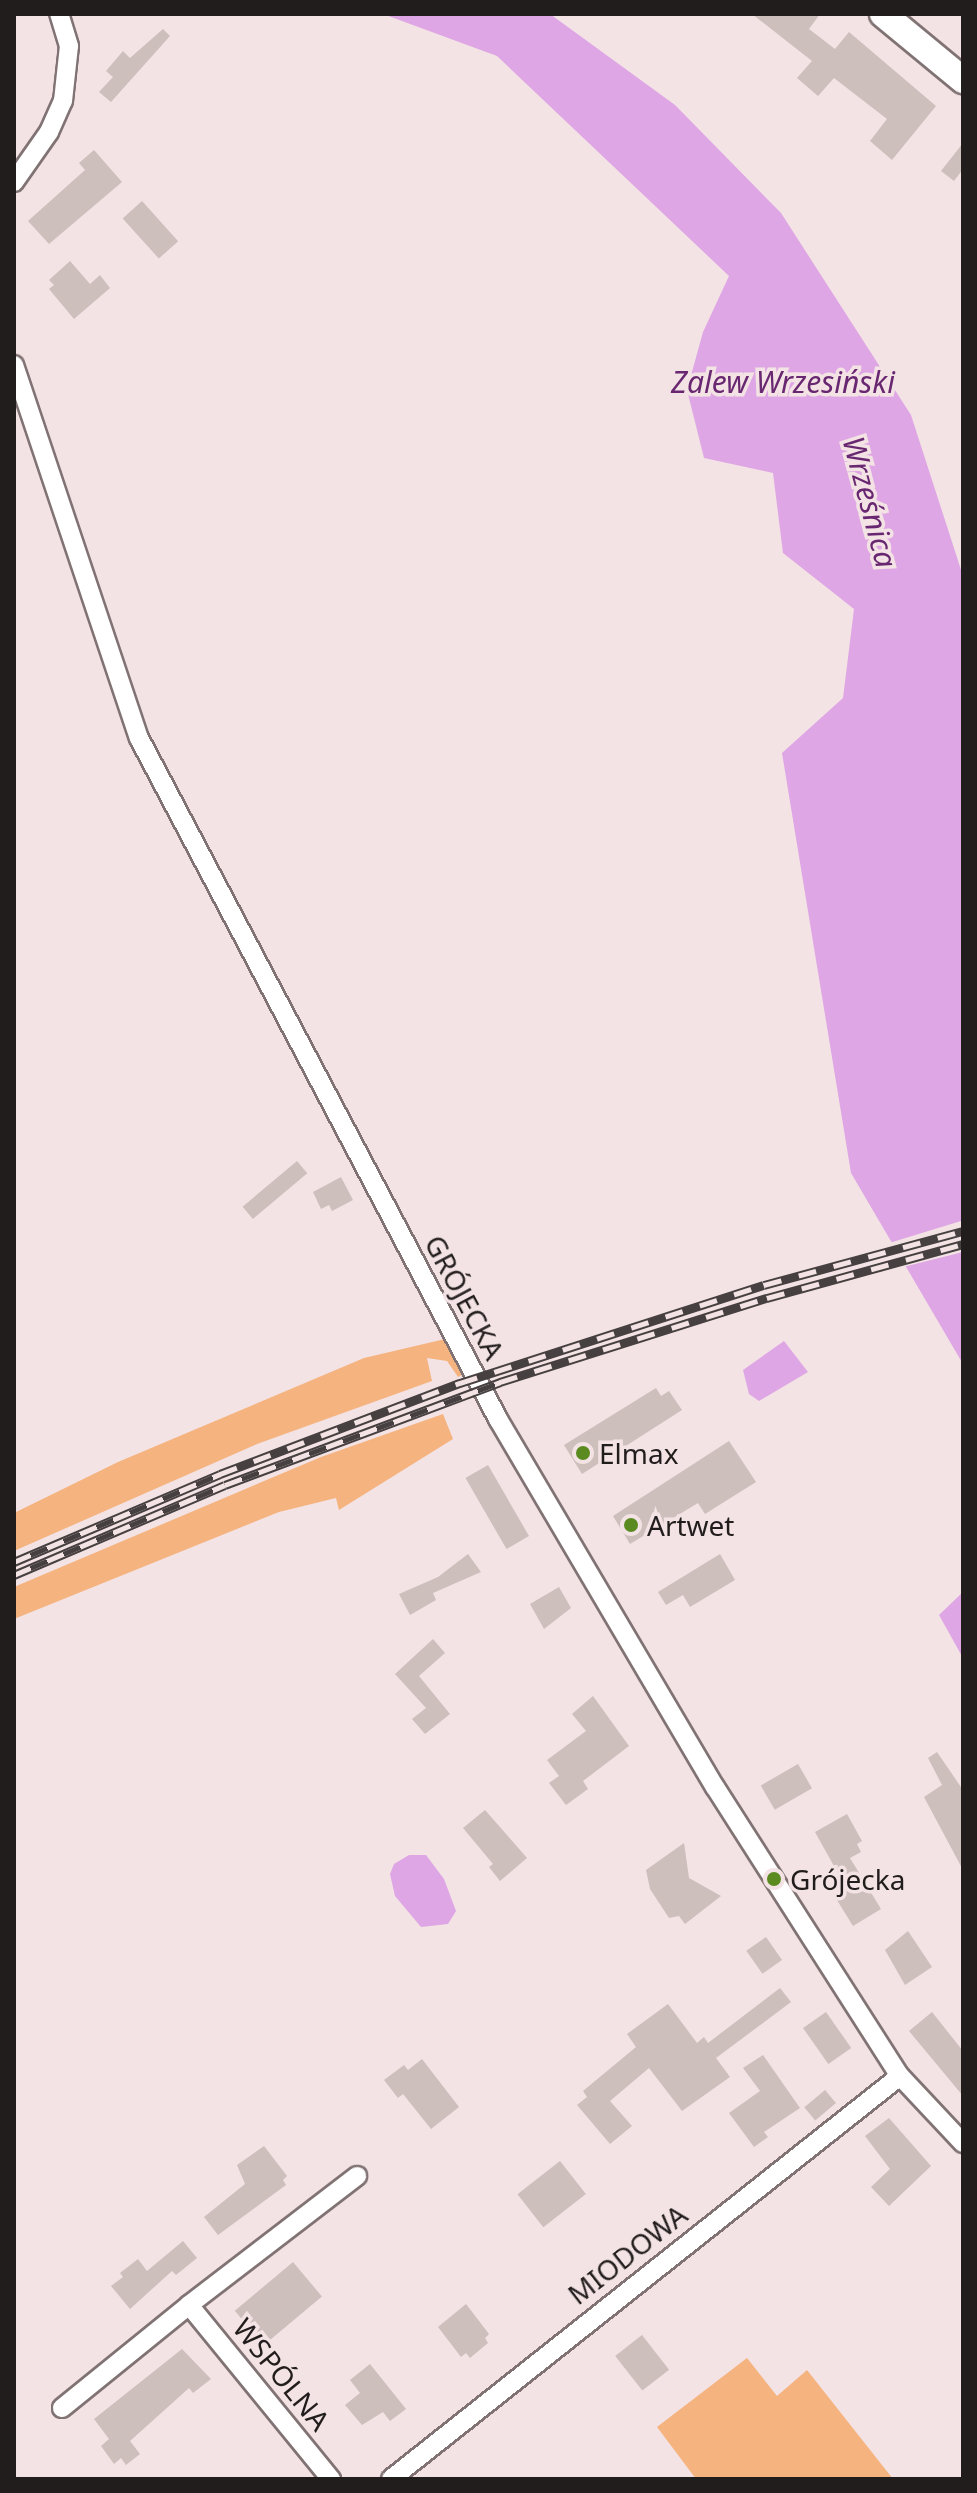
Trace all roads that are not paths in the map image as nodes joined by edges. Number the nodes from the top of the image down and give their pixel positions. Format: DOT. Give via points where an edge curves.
graph roads {
  1 [pos="59,14"];
  2 [pos="883,14"];
  3 [pos="963,80"];
  4 [pos="14,182"];
  5 [pos="14,365"];
  6 [pos="900,2076"];
  7 [pos="963,2143"];
  8 [pos="357,2176"];
  9 [pos="189,2305"];
  10 [pos="62,2408"];
  11 [pos="331,2479"];
  12 [pos="391,2479"];
  1 -- 4 [label="street" via="69,46 63,101 49,132"];
  2 -- 3 [label="street"];
  5 -- 6 [label="street, GRÓJECKA" via="139,738 160,779 498,1419 715,1787"];
  6 -- 7 [label="street, GRÓJECKA"];
  6 -- 12 [label="street, MIODOWA"];
  8 -- 9 [label="street"];
  9 -- 10 [label="street"];
  9 -- 11 [label="street, WSPÓLNA"];
}
